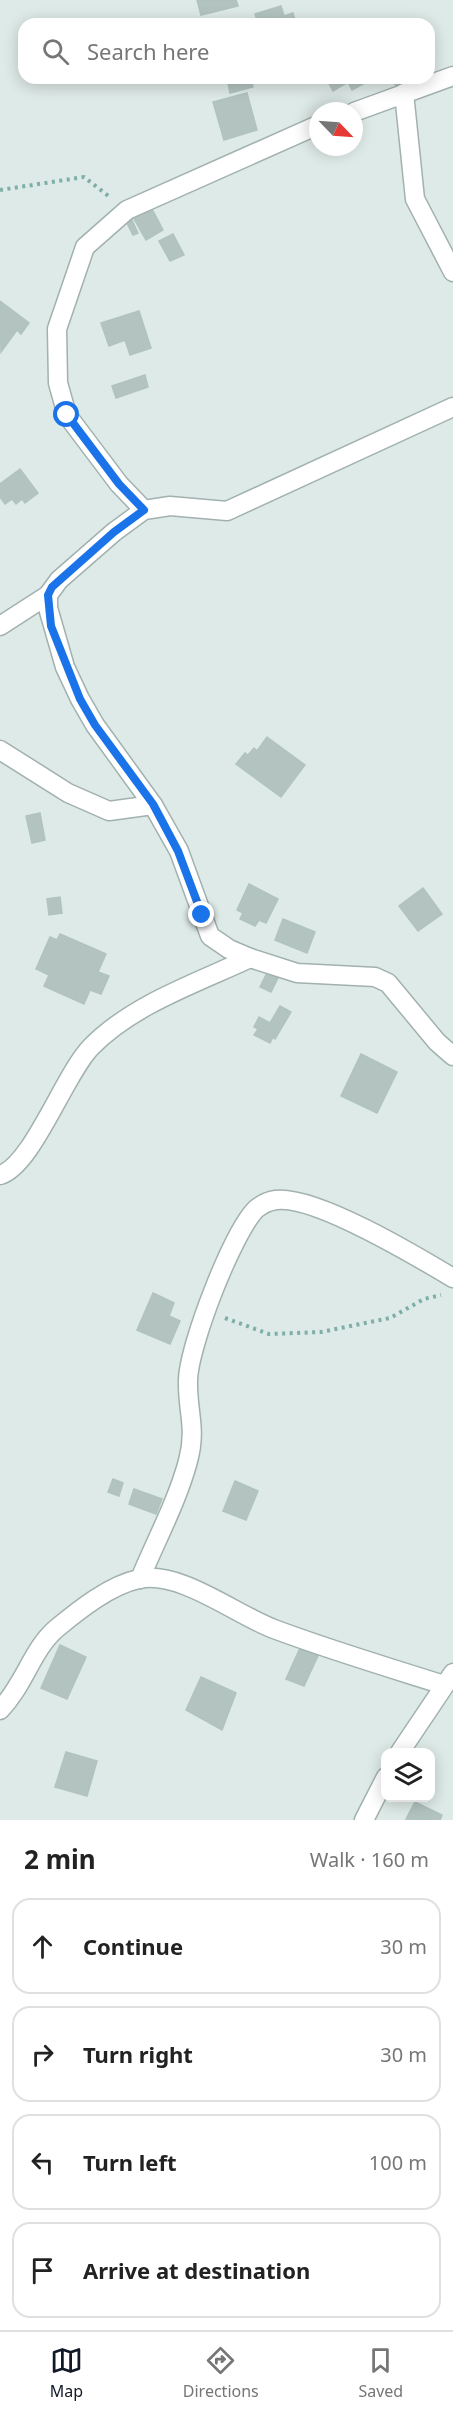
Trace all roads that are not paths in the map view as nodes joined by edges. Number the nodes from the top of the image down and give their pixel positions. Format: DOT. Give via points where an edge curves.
graph roads {
  1 [pos="453,76"];
  2 [pos="435,82"];
  3 [pos="430,84"];
  4 [pos="404,93"];
  5 [pos="363,109"];
  6 [pos="309,129"];
  7 [pos="453,272"];
  8 [pos="453,407"];
  9 [pos="144,510"];
  10 [pos="48,595"];
  11 [pos="0,626"];
  12 [pos="0,750"];
  13 [pos="153,804"];
  14 [pos="250,958"];
  15 [pos="453,1056"];
  16 [pos="0,1175"];
  17 [pos="451,1285"];
  18 [pos="140,1579"];
  19 [pos="448,1679"];
  20 [pos="0,1710"];
  21 [pos="403,1748"];
  22 [pos="381,1787"];
  23 [pos="364,1820"];
  1 -- 2 [label="street"];
  3 -- 4 [label="street"];
  4 -- 5 [label="street"];
  4 -- 7 [label="street" via="416,199"];
  6 -- 9 [label="street" via="127,210 85,248 57,329 58,384 67,415 119,484"];
  8 -- 9 [label="street" via="227,511 170,506"];
  9 -- 10 [label="street" via="76,564"];
  10 -- 11 [label="street"];
  10 -- 13 [label="street" via="51,626 80,699"];
  12 -- 13 [label="street" via="68,793 109,811"];
  13 -- 14 [label="street" via="178,851 207,931 216,942"];
  14 -- 15 [label="street" via="297,973 375,977 387,983"];
  14 -- 16 [label="street" via="113,1028 90,1048 71,1074 16,1167"];
  17 -- 18 [label="street" via="388,1240 312,1206 274,1200 256,1209 196,1335 188,1382 194,1426 188,1461"];
  18 -- 19 [label="street" via="173,1582 271,1628"];
  18 -- 20 [label="street" via="107,1593 57,1628 42,1644 22,1683"];
  19 -- 21 [label="street"];
  22 -- 23 [label="street"];
}
